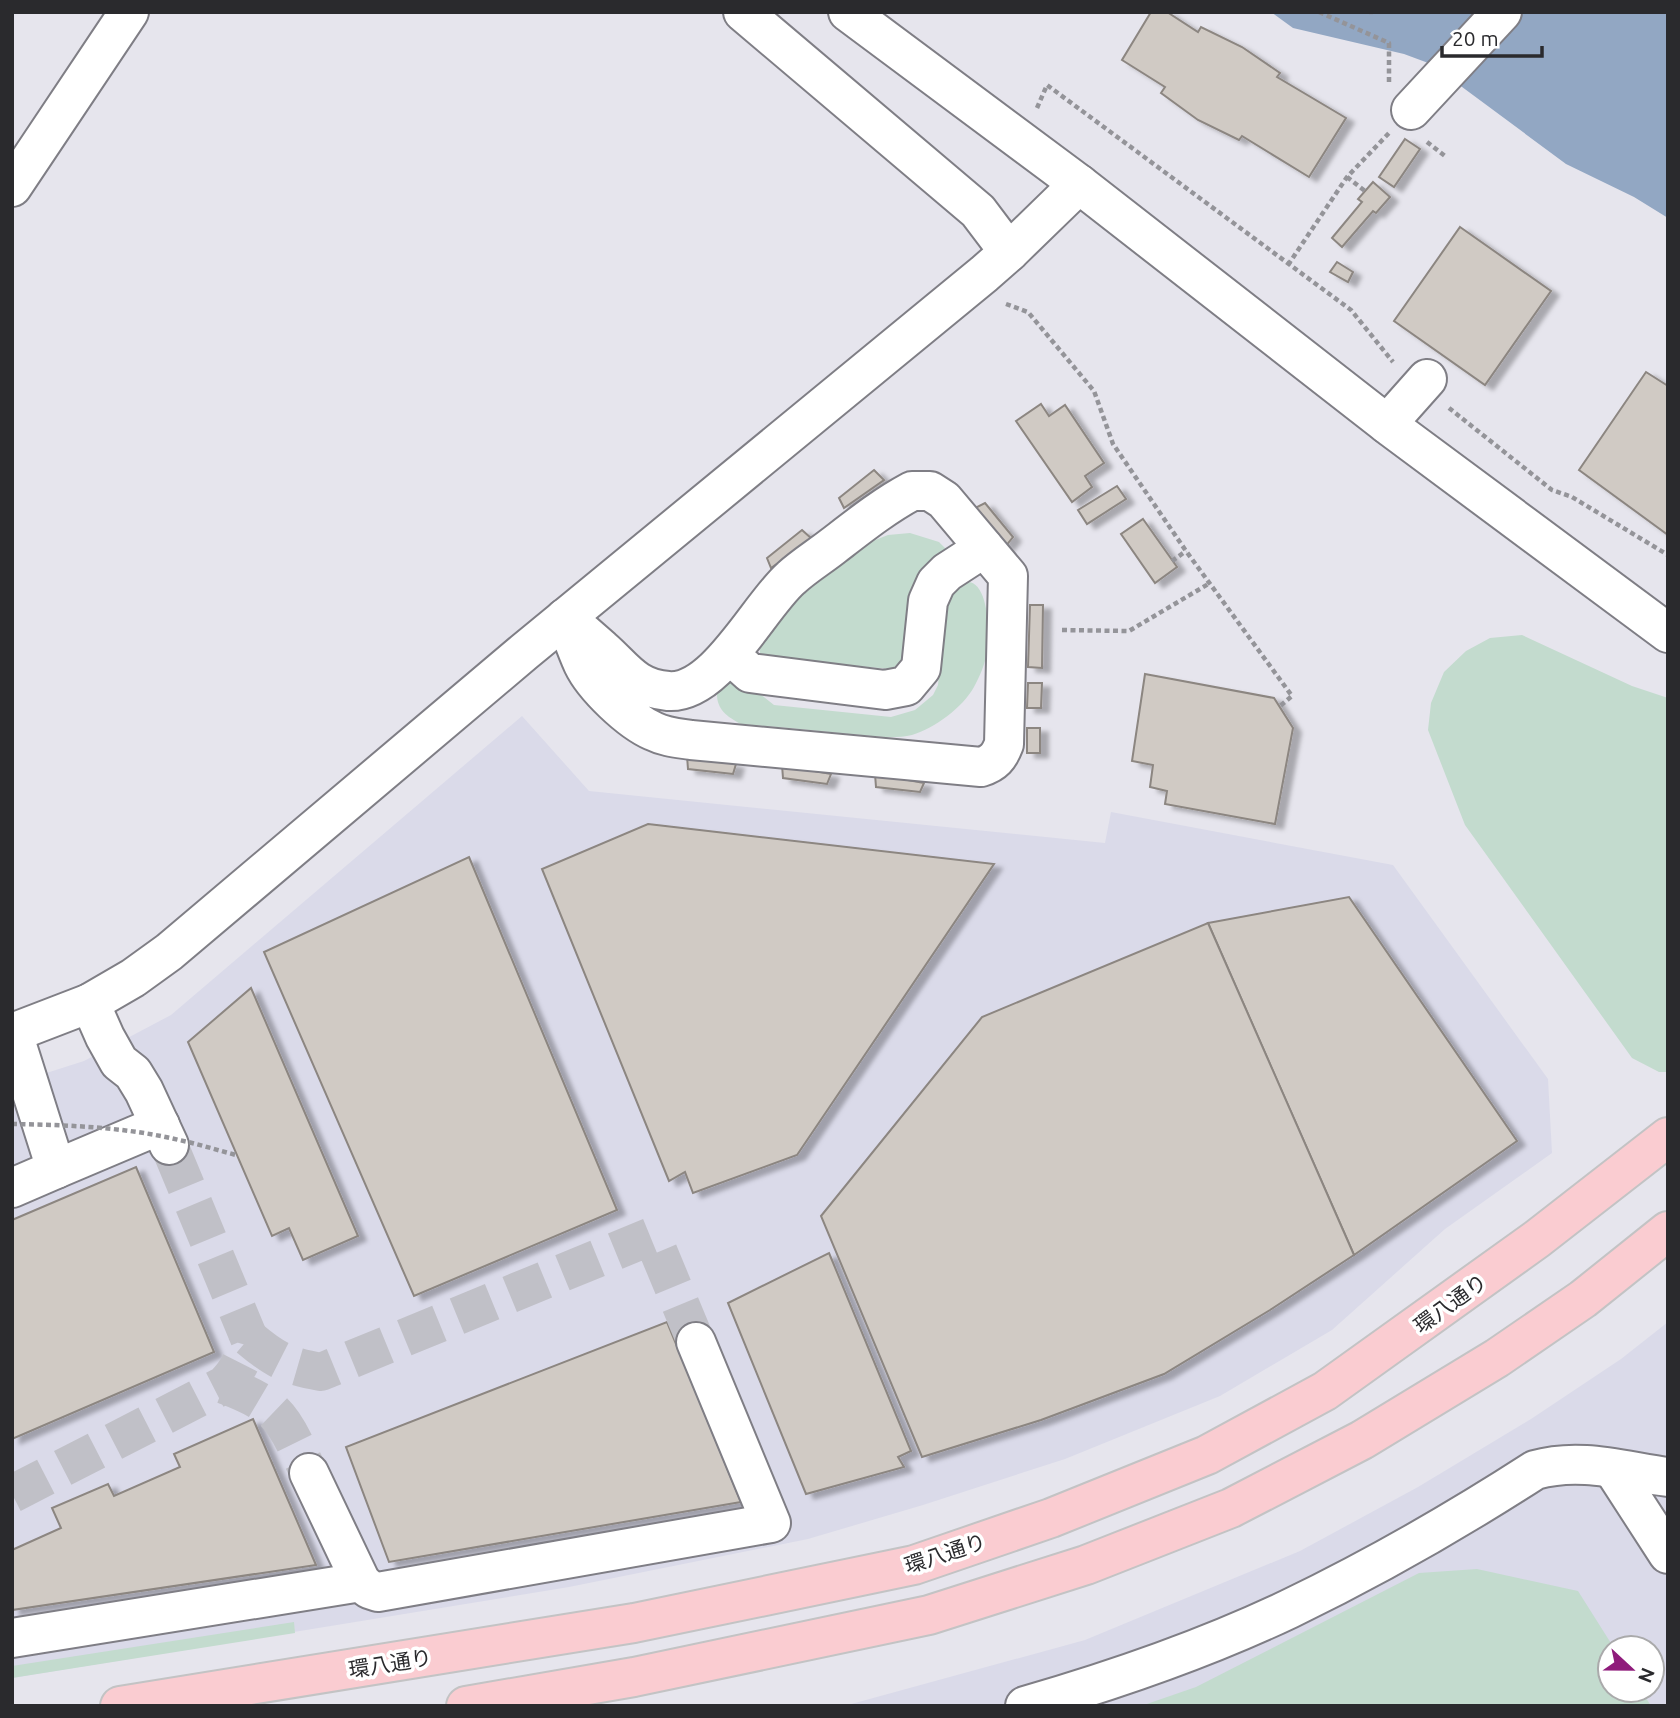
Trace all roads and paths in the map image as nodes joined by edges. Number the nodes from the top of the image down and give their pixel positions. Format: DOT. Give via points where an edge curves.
graph roads {
  1 [pos="129,12"];
  2 [pos="743,12"];
  3 [pos="848,12"];
  4 [pos="1319,12"];
  5 [pos="1502,12"];
  6 [pos="1400,98"];
  7 [pos="1037,109"];
  8 [pos="1347,177"];
  9 [pos="1079,184"];
  10 [pos="12,187"];
  11 [pos="1365,191"];
  12 [pos="1010,252"];
  13 [pos="1288,265"];
  14 [pos="1006,304"];
  15 [pos="1425,382"];
  16 [pos="1387,424"];
  17 [pos="984,548"];
  18 [pos="1186,551"];
  19 [pos="1668,555"];
  20 [pos="1172,561"];
  21 [pos="1210,583"];
  22 [pos="565,618"];
  23 [pos="1062,630"];
  24 [pos="1668,633"];
  25 [pos="730,655"];
  26 [pos="700,680"];
  27 [pos="1280,706"];
  28 [pos="718,742"];
  29 [pos="90,1003"];
  30 [pos="12,1033"];
  31 [pos="12,1124"];
  32 [pos="1668,1137"];
  33 [pos="236,1155"];
  34 [pos="56,1169"];
  35 [pos="12,1188"];
  36 [pos="1668,1231"];
  37 [pos="696,1342"];
  38 [pos="1613,1469"];
  39 [pos="309,1473"];
  40 [pos="1668,1477"];
  41 [pos="1668,1554"];
  42 [pos="361,1582"];
  43 [pos="12,1638"];
  44 [pos="120,1706"];
  45 [pos="466,1706"];
  46 [pos="1025,1706"];
  1 -- 10 [label="street"];
  2 -- 12 [label="street" via="978,211"];
  3 -- 9 [label="street"];
  4 -- 6 [label="path" via="1389,43"];
  5 -- 6 [label="street"];
  6 -- 8 [label="path"];
  7 -- 13 [label="path" via="1047,85"];
  8 -- 11 [label="path"];
  8 -- 13 [label="path"];
  9 -- 12 [label="street"];
  9 -- 16 [label="street"];
  12 -- 22 [label="street"];
  13 -- 15 [label="path" via="1351,310 1390,359"];
  14 -- 18 [label="path" via="1028,312 1094,391 1113,444"];
  15 -- 16 [label="street"];
  15 -- 19 [label="path" via="1552,490 1572,497"];
  16 -- 24 [label="street"];
  17 -- 25 [label="street" via="944,500 930,491 912,491 790,579"];
  17 -- 25 [label="street" via="936,583 928,601 920,668 906,686 885,690 750,673"];
  17 -- 28 [label="street" via="1007,576 1004,744 991,764 981,767"];
  18 -- 20 [label="path"];
  18 -- 21 [label="path"];
  21 -- 23 [label="path" via="1129,631"];
  21 -- 27 [label="path" via="1292,696"];
  22 -- 26 [label="street" via="630,678 670,691"];
  22 -- 28 [label="street" via="584,667 636,721 666,736"];
  22 -- 29 [label="street" via="169,952"];
  25 -- 26 [label="street"];
  26 -- 28 [label="street" via="697,717"];
  29 -- 30 [label="street"];
  29 -- 34 [label="street" via="119,1062 133,1073 165,1135"];
  30 -- 34 [label="street"];
  31 -- 33 [label="path, bridge" via="136,1132"];
  32 -- 44 [label="main road, 環八通り" via="1517,1254 1325,1391 1206,1455 1051,1518 914,1565 634,1623"];
  34 -- 35 [label="street"];
  36 -- 45 [label="main road" via="1583,1299 1497,1358 1362,1440 1194,1523 1086,1565 929,1615 634,1677"];
  37 -- 42 [label="street" via="771,1523 379,1592"];
  38 -- 40 [label="street"];
  38 -- 41 [label="street"];
  38 -- 46 [label="street" via="1556,1464 1535,1471 1382,1562 1288,1610 1126,1675"];
  39 -- 42 [label="street"];
  42 -- 43 [label="street"];
}
